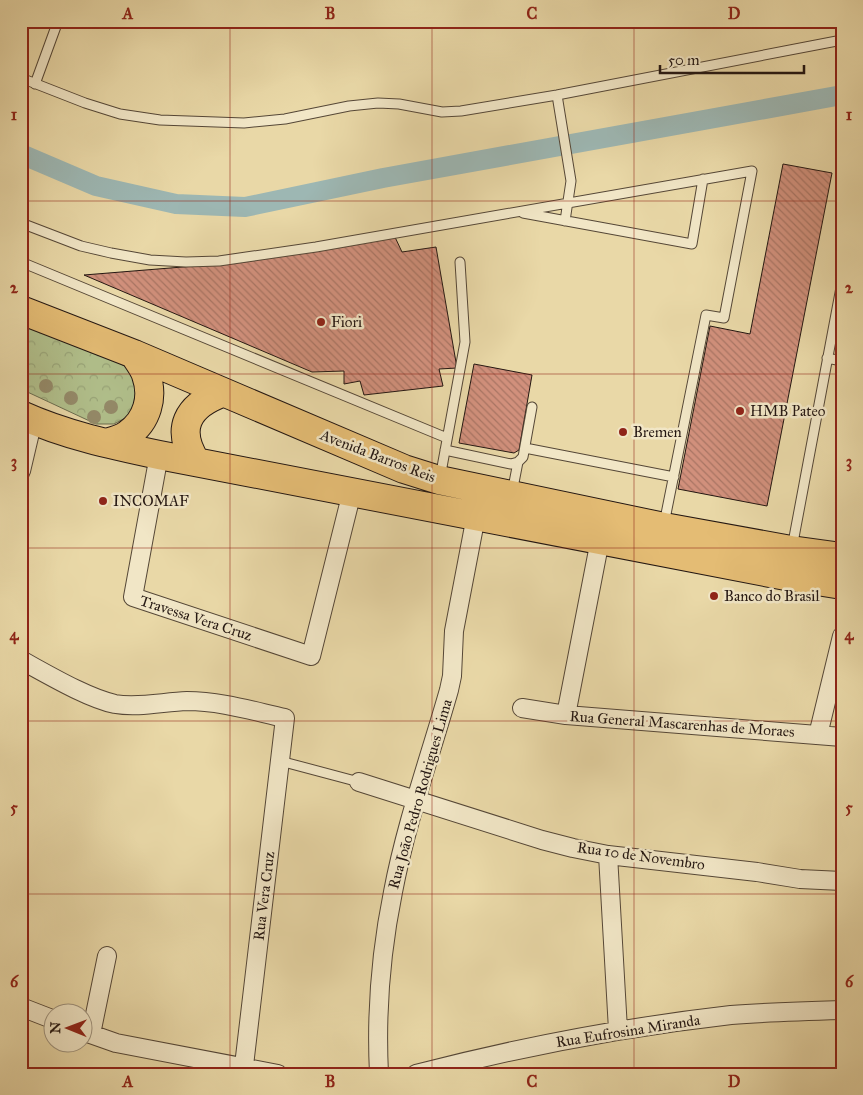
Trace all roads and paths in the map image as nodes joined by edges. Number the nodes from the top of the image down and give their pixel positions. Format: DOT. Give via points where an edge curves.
graph roads {
  1 [pos="58,21"];
  2 [pos="842,40"];
  3 [pos="21,78"];
  4 [pos="35,84"];
  5 [pos="557,95"];
  6 [pos="703,179"];
  7 [pos="568,203"];
  8 [pos="518,212"];
  9 [pos="565,221"];
  10 [pos="21,222"];
  11 [pos="21,262"];
  12 [pos="460,262"];
  13 [pos="842,282"];
  14 [pos="21,310"];
  15 [pos="134,354"];
  16 [pos="827,358"];
  17 [pos="842,360"];
  18 [pos="222,393"];
  19 [pos="532,407"];
  20 [pos="27,417"];
  21 [pos="447,438"];
  22 [pos="106,443"];
  23 [pos="525,448"];
  24 [pos="445,450"];
  25 [pos="159,455"];
  26 [pos="196,462"];
  27 [pos="518,462"];
  28 [pos="21,471"];
  29 [pos="674,477"];
  30 [pos="439,480"];
  31 [pos="352,492"];
  32 [pos="512,496"];
  33 [pos="476,516"];
  34 [pos="664,527"];
  35 [pos="600,540"];
  36 [pos="792,550"];
  37 [pos="842,557"];
  38 [pos="842,585"];
  39 [pos="842,636"];
  40 [pos="21,660"];
  41 [pos="522,708"];
  42 [pos="566,715"];
  43 [pos="818,734"];
  44 [pos="842,737"];
  45 [pos="280,761"];
  46 [pos="359,782"];
  47 [pos="416,801"];
  48 [pos="608,854"];
  49 [pos="842,881"];
  50 [pos="107,956"];
  51 [pos="21,1007"];
  52 [pos="842,1010"];
  53 [pos="92,1013"];
  54 [pos="42,1015"];
  55 [pos="618,1030"];
  56 [pos="92,1034"];
  57 [pos="243,1071"];
  58 [pos="278,1074"];
  59 [pos="379,1074"];
  60 [pos="416,1074"];
  1 -- 4 [label="lane"];
  2 -- 5 [label="lane"];
  3 -- 4 [label="lane"];
  4 -- 5 [label="lane" via="120,114 160,120 244,123 378,103 442,112"];
  5 -- 7 [label="lane" via="571,181"];
  6 -- 7 [label="lane"];
  6 -- 9 [label="lane" via="692,244"];
  6 -- 29 [label="lane" via="752,171 724,318 706,315"];
  7 -- 8 [label="lane"];
  7 -- 9 [label="lane"];
  8 -- 9 [label="lane"];
  8 -- 10 [label="lane" via="316,247 202,262 150,260 111,253 82,246"];
  11 -- 21 [label="lane"];
  12 -- 21 [label="lane" via="465,342"];
  13 -- 16 [label="lane"];
  14 -- 15 [label="main road, Avenida Barros Reis"];
  15 -- 18 [label="main road, Avenida Barros Reis"];
  15 -- 22 [label="main road" via="146,374 150,391 148,408 140,425 127,436"];
  16 -- 17 [label="lane"];
  16 -- 36 [label="lane"];
  18 -- 26 [label="main road" via="196,406 188,418 188,449"];
  18 -- 30 [label="main road, Avenida Barros Reis" via="404,469"];
  19 -- 23 [label="lane"];
  20 -- 22 [label="main road, Avenida Barros Reis"];
  20 -- 28 [label="street"];
  21 -- 24 [label="lane"];
  22 -- 25 [label="main road, Avenida Barros Reis"];
  23 -- 27 [label="lane"];
  23 -- 29 [label="lane"];
  24 -- 27 [label="lane" via="511,464"];
  24 -- 30 [label="lane"];
  25 -- 26 [label="main road, Avenida Barros Reis"];
  25 -- 31 [label="street, Travessa Vera Cruz" via="132,597 311,656"];
  26 -- 31 [label="main road, Avenida Barros Reis"];
  27 -- 32 [label="lane"];
  29 -- 34 [label="lane"];
  30 -- 32 [label="main road, Avenida Barros Reis"];
  31 -- 33 [label="main road, Avenida Barros Reis"];
  32 -- 34 [label="main road, Avenida Barros Reis"];
  33 -- 35 [label="main road, Avenida Barros Reis"];
  33 -- 47 [label="street, Rua João Pedro Rodrigues Lima" via="454,631 451,683"];
  34 -- 36 [label="main road, Avenida Barros Reis"];
  35 -- 38 [label="main road, Avenida Barros Reis"];
  35 -- 42 [label="street"];
  36 -- 37 [label="main road, Avenida Barros Reis"];
  39 -- 43 [label="street"];
  40 -- 45 [label="street, Rua Vera Cruz" via="111,703 215,703 285,718"];
  41 -- 42 [label="street, Rua General Mascarenhas de Moraes"];
  42 -- 43 [label="street, Rua General Mascarenhas de Moraes"];
  43 -- 44 [label="street, Rua General Mascarenhas de Moraes"];
  45 -- 46 [label="lane"];
  45 -- 57 [label="street, Rua Vera Cruz"];
  46 -- 47 [label="street, Rua 10 de Novembro"];
  47 -- 48 [label="street, Rua 10 de Novembro" via="542,840"];
  47 -- 59 [label="street, Rua João Pedro Rodrigues Lima" via="393,891 385,939"];
  48 -- 49 [label="street, Rua 10 de Novembro" via="800,879"];
  48 -- 55 [label="street"];
  50 -- 53 [label="street"];
  51 -- 54 [label="street"];
  52 -- 55 [label="street, Rua Eufrosina Miranda" via="732,1015"];
  55 -- 60 [label="street, Rua Eufrosina Miranda"];
  56 -- 57 [label="street"];
  57 -- 58 [label="street"];
}
